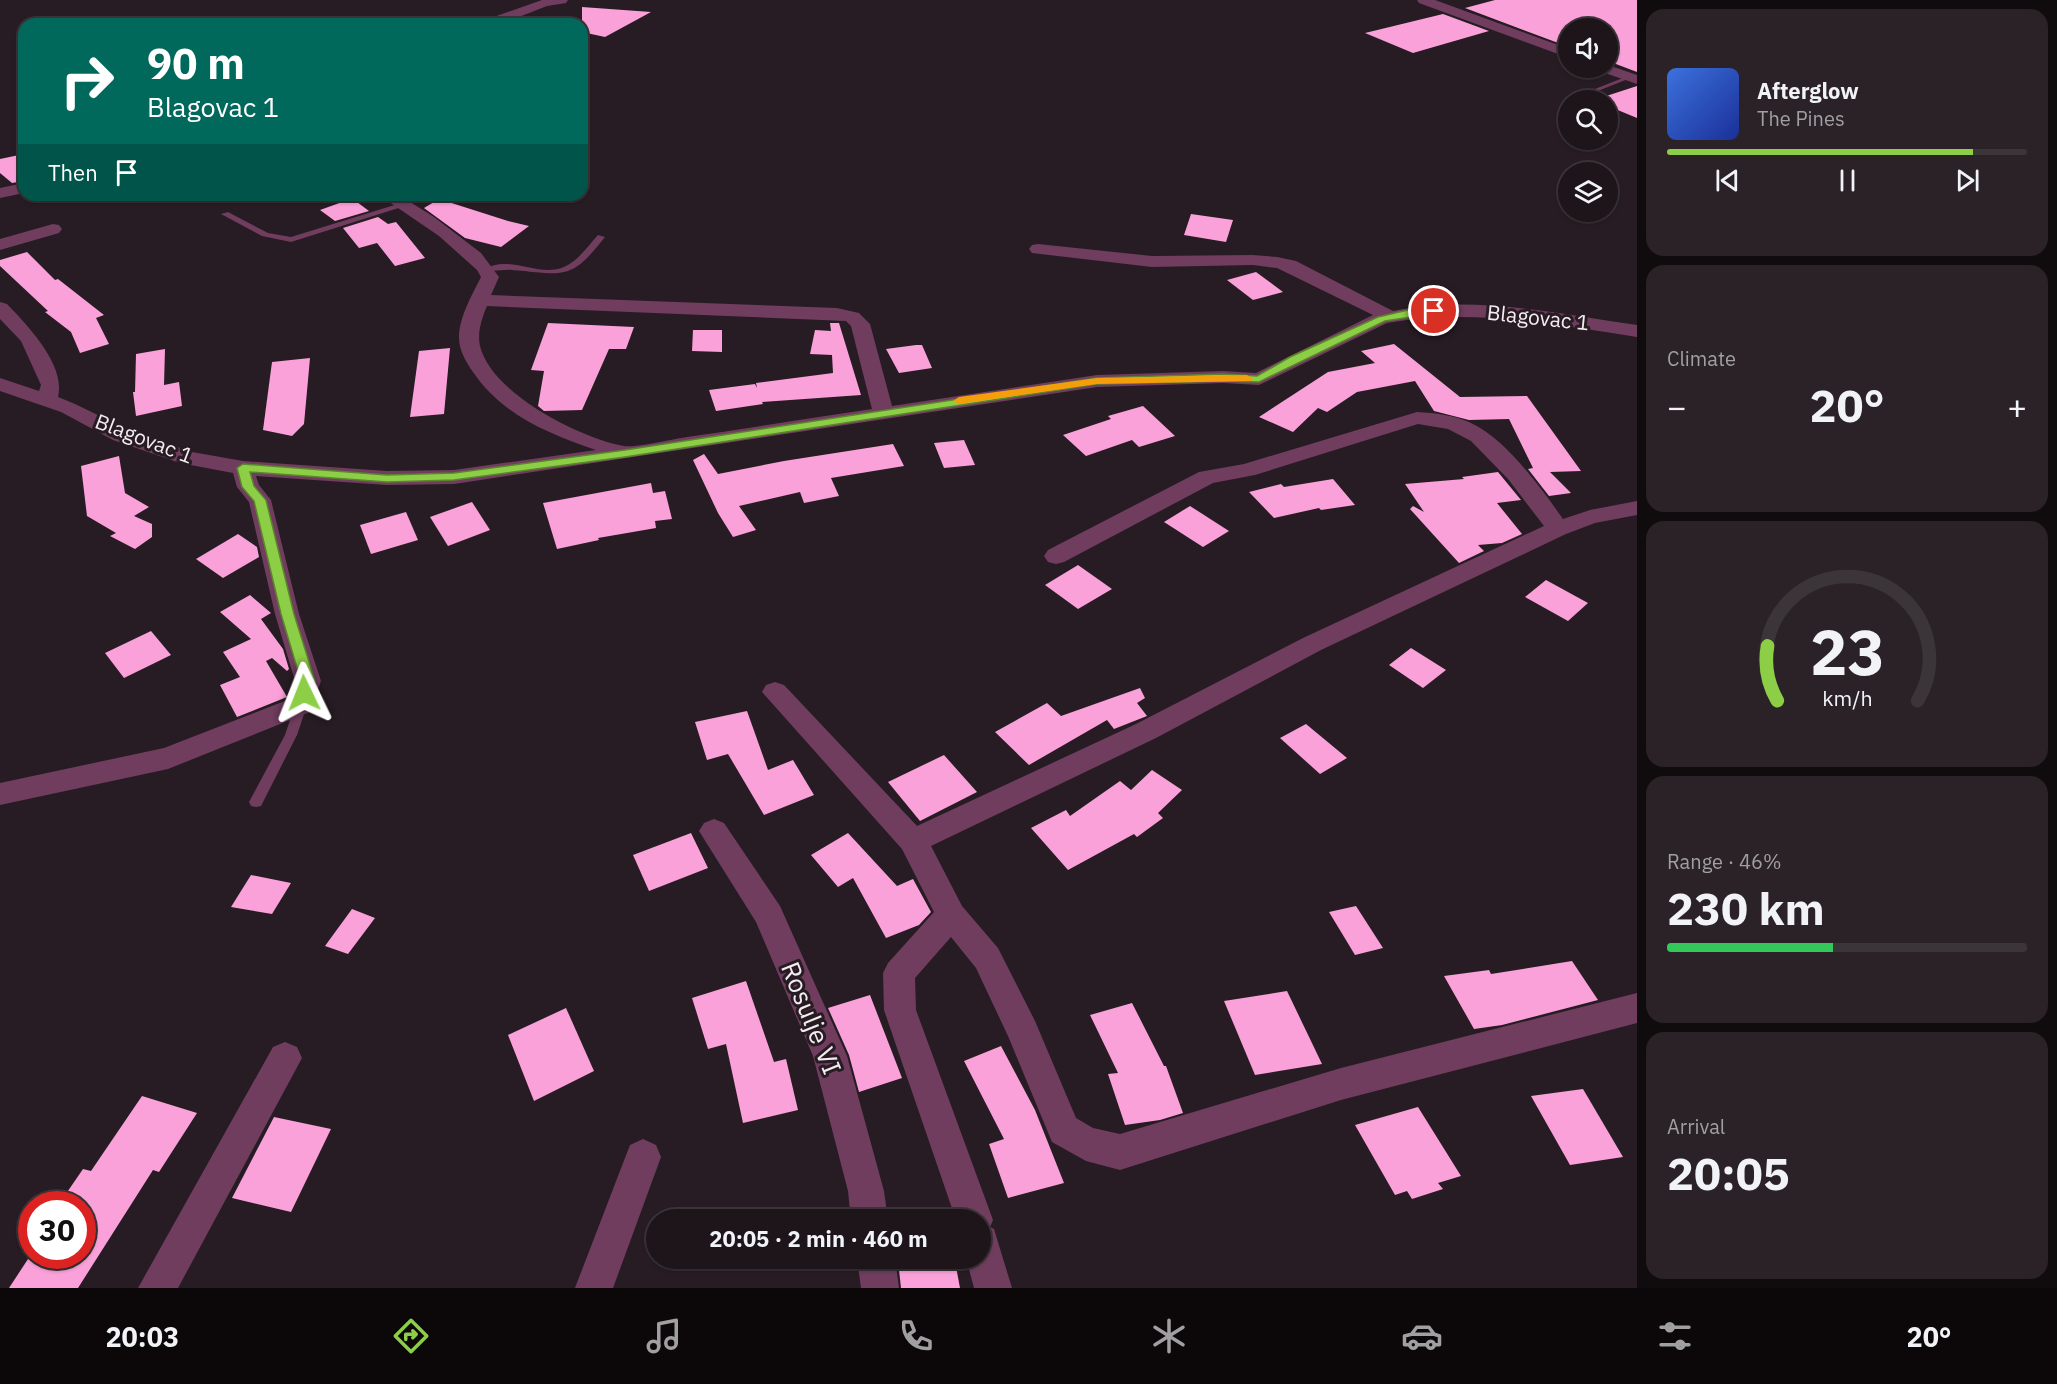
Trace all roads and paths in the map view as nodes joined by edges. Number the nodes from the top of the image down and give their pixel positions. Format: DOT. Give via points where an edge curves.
graph roads {
  1 [pos="562,0"];
  2 [pos="1424,0"];
  3 [pos="532,2"];
  4 [pos="506,18"];
  5 [pos="1558,50"];
  6 [pos="1618,73"];
  7 [pos="1633,78"];
  8 [pos="1599,90"];
  9 [pos="18,189"];
  10 [pos="0,193"];
  11 [pos="396,201"];
  12 [pos="404,206"];
  13 [pos="225,214"];
  14 [pos="53,229"];
  15 [pos="601,237"];
  16 [pos="0,245"];
  17 [pos="1038,249"];
  18 [pos="489,269"];
  19 [pos="480,300"];
  20 [pos="0,308"];
  21 [pos="1391,317"];
  22 [pos="1637,331"];
  23 [pos="0,384"];
  24 [pos="47,400"];
  25 [pos="883,412"];
  26 [pos="625,453"];
  27 [pos="243,468"];
  28 [pos="1637,508"];
  29 [pos="1558,529"];
  30 [pos="1056,556"];
  31 [pos="775,692"];
  32 [pos="301,705"];
  33 [pos="0,794"];
  34 [pos="256,802"];
  35 [pos="714,831"];
  36 [pos="913,841"];
  37 [pos="951,915"];
  38 [pos="1637,1008"];
  39 [pos="285,1058"];
  40 [pos="644,1157"];
  41 [pos="868,1209"];
  42 [pos="971,1209"];
  43 [pos="877,1269"];
  44 [pos="988,1269"];
  45 [pos="157,1288"];
  46 [pos="594,1288"];
  47 [pos="880,1288"];
  48 [pos="993,1288"];
  1 -- 3 [label="street"];
  2 -- 5 [label="street"];
  3 -- 4 [label="street"];
  6 -- 7 [label="street"];
  7 -- 8 [label="lane"];
  9 -- 10 [label="street"];
  11 -- 12 [label="street"];
  12 -- 13 [label="lane" via="291,240 264,234"];
  12 -- 18 [label="street"];
  14 -- 16 [label="street"];
  15 -- 18 [label="lane" via="577,262 562,271"];
  17 -- 21 [label="street" via="1179,262 1247,258 1275,261"];
  18 -- 19 [label="street" via="490,277"];
  19 -- 25 [label="street" via="852,317 860,324"];
  19 -- 26 [label="street" via="469,337 477,365 498,391 525,413 554,428"];
  20 -- 24 [label="street" via="30,339 51,385"];
  21 -- 22 [label="street, Blagovac 1" via="1476,311"];
  21 -- 25 [label="street, Blagovac 1" via="1259,379 1097,381"];
  23 -- 24 [label="street, Blagovac 1"];
  24 -- 27 [label="street, Blagovac 1" via="121,435 188,458"];
  25 -- 26 [label="street, Blagovac 1"];
  26 -- 27 [label="street, Blagovac 1" via="454,477 387,478"];
  27 -- 32 [label="street" via="248,487 260,500 287,614 308,681"];
  28 -- 29 [label="street" via="1590,517"];
  29 -- 30 [label="street" via="1502,460 1467,429 1417,418 1247,470 1207,477"];
  29 -- 36 [label="street" via="1312,644 1146,731"];
  31 -- 36 [label="street"];
  32 -- 33 [label="street" via="168,758"];
  32 -- 34 [label="lane" via="291,735"];
  35 -- 41 [label="street, Rosulje VI" via="769,915 830,1056"];
  36 -- 37 [label="street"];
  37 -- 38 [label="street" via="987,958 1064,1130 1086,1144 1120,1152 1341,1084"];
  37 -- 42 [label="street" via="899,974 900,1010"];
  39 -- 45 [label="street"];
  40 -- 46 [label="street"];
  43 -- 47 [label="street"];
  44 -- 48 [label="street"];
}
